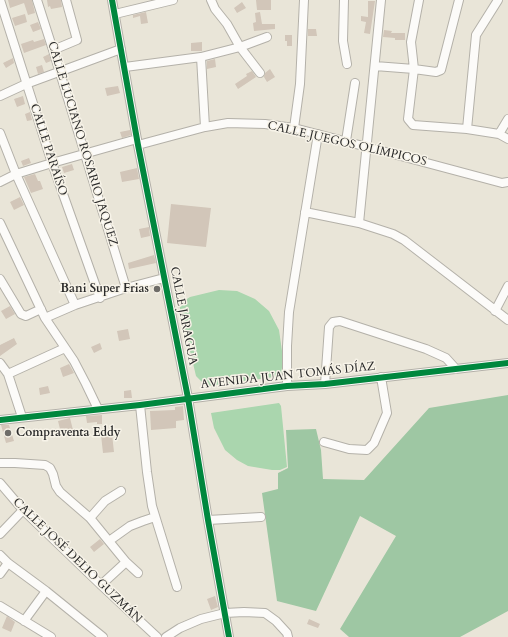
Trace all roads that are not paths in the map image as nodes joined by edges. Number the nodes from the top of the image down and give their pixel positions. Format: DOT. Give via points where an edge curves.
graph roads {
  1 [pos="0,0"];
  2 [pos="37,0"];
  3 [pos="66,0"];
  4 [pos="112,0"];
  5 [pos="173,0"];
  6 [pos="211,0"];
  7 [pos="304,0"];
  8 [pos="344,0"];
  9 [pos="381,0"];
  10 [pos="419,0"];
  11 [pos="459,0"];
  12 [pos="498,0"];
  13 [pos="159,2"];
  14 [pos="115,14"];
  15 [pos="267,37"];
  16 [pos="240,47"];
  17 [pos="121,49"];
  18 [pos="53,50"];
  19 [pos="201,57"];
  20 [pos="347,64"];
  21 [pos="375,66"];
  22 [pos="125,67"];
  23 [pos="414,68"];
  24 [pos="60,71"];
  25 [pos="260,73"];
  26 [pos="355,83"];
  27 [pos="26,84"];
  28 [pos="0,96"];
  29 [pos="508,119"];
  30 [pos="205,128"];
  31 [pos="294,128"];
  32 [pos="467,129"];
  33 [pos="0,133"];
  34 [pos="318,134"];
  35 [pos="499,134"];
  36 [pos="508,139"];
  37 [pos="346,141"];
  38 [pos="138,142"];
  39 [pos="367,146"];
  40 [pos="85,153"];
  41 [pos="52,163"];
  42 [pos="16,174"];
  43 [pos="0,182"];
  44 [pos="508,182"];
  45 [pos="305,212"];
  46 [pos="359,223"];
  47 [pos="0,224"];
  48 [pos="164,278"];
  49 [pos="0,279"];
  50 [pos="508,286"];
  51 [pos="126,288"];
  52 [pos="100,298"];
  53 [pos="75,305"];
  54 [pos="41,309"];
  55 [pos="495,311"];
  56 [pos="45,318"];
  57 [pos="508,320"];
  58 [pos="66,348"];
  59 [pos="0,363"];
  60 [pos="508,363"];
  61 [pos="456,369"];
  62 [pos="8,374"];
  63 [pos="381,377"];
  64 [pos="325,384"];
  65 [pos="287,386"];
  66 [pos="188,398"];
  67 [pos="140,405"];
  68 [pos="98,409"];
  69 [pos="22,417"];
  70 [pos="0,420"];
  71 [pos="324,442"];
  72 [pos="0,463"];
  73 [pos="0,483"];
  74 [pos="121,491"];
  75 [pos="23,510"];
  76 [pos="261,516"];
  77 [pos="156,517"];
  78 [pos="90,518"];
  79 [pos="208,520"];
  80 [pos="0,534"];
  81 [pos="109,541"];
  82 [pos="0,555"];
  83 [pos="126,562"];
  84 [pos="8,563"];
  85 [pos="138,573"];
  86 [pos="0,574"];
  87 [pos="100,586"];
  88 [pos="177,587"];
  89 [pos="46,591"];
  90 [pos="0,606"];
  91 [pos="225,613"];
  92 [pos="24,621"];
  93 [pos="51,637"];
  94 [pos="103,637"];
  95 [pos="157,637"];
  96 [pos="166,637"];
  97 [pos="229,637"];
  98 [pos="288,637"];
  1 -- 27 [label="street, CALLE PARAÍSO"];
  2 -- 18 [label="street, CALLE LUCIANO ROSARIO JAQUEZ"];
  3 -- 18 [label="street" via="77,40"];
  4 -- 14 [label="street, CALLE JARAGUA"];
  5 -- 13 [label="street"];
  6 -- 16 [label="street"];
  7 -- 31 [label="street" via="300,84"];
  8 -- 20 [label="street" via="343,41"];
  9 -- 21 [label="street"];
  10 -- 23 [label="street" via="412,42"];
  11 -- 23 [label="street" via="441,70 436,72"];
  12 -- 32 [label="street" via="476,35"];
  13 -- 14 [label="street"];
  14 -- 17 [label="street, CALLE JARAGUA"];
  15 -- 16 [label="street"];
  16 -- 19 [label="street"];
  16 -- 25 [label="street"];
  17 -- 22 [label="street, CALLE JARAGUA"];
  17 -- 24 [label="street"];
  18 -- 24 [label="street, CALLE LUCIANO ROSARIO JAQUEZ"];
  19 -- 22 [label="street"];
  19 -- 30 [label="street"];
  21 -- 23 [label="street"];
  21 -- 39 [label="street"];
  22 -- 38 [label="street, CALLE JARAGUA"];
  23 -- 32 [label="street" via="408,119 410,123"];
  24 -- 27 [label="street"];
  24 -- 40 [label="street, CALLE LUCIANO ROSARIO JAQUEZ"];
  26 -- 37 [label="street"];
  27 -- 28 [label="street"];
  27 -- 41 [label="street, CALLE PARAÍSO"];
  29 -- 35 [label="street"];
  30 -- 31 [label="street, CALLE JUEGOS OLÍMPICOS" via="247,123"];
  30 -- 38 [label="street, CALLE JUEGOS OLÍMPICOS"];
  31 -- 34 [label="street, CALLE JUEGOS OLÍMPICOS"];
  32 -- 35 [label="street"];
  33 -- 42 [label="street"];
  34 -- 37 [label="street, CALLE JUEGOS OLÍMPICOS"];
  34 -- 45 [label="street"];
  35 -- 36 [label="street"];
  37 -- 39 [label="street, CALLE JUEGOS OLÍMPICOS"];
  38 -- 40 [label="street, CALLE JUEGOS OLÍMPICOS"];
  38 -- 48 [label="street, CALLE JARAGUA"];
  39 -- 44 [label="street, CALLE JUEGOS OLÍMPICOS" via="502,183"];
  39 -- 46 [label="street"];
  40 -- 41 [label="street, CALLE JUEGOS OLÍMPICOS"];
  40 -- 51 [label="street, CALLE LUCIANO ROSARIO JAQUEZ"];
  41 -- 42 [label="street, CALLE JUEGOS OLÍMPICOS"];
  41 -- 52 [label="street, CALLE PARAÍSO"];
  42 -- 43 [label="street, CALLE JUEGOS OLÍMPICOS"];
  42 -- 53 [label="street"];
  45 -- 46 [label="street"];
  45 -- 65 [label="street" via="289,312"];
  46 -- 55 [label="street" via="404,240"];
  47 -- 54 [label="street"];
  48 -- 51 [label="street"];
  48 -- 66 [label="street, CALLE JARAGUA"];
  49 -- 54 [label="street" via="21,314 26,316"];
  50 -- 55 [label="street"];
  51 -- 52 [label="street"];
  52 -- 53 [label="street"];
  53 -- 56 [label="street"];
  54 -- 56 [label="street"];
  55 -- 57 [label="street"];
  56 -- 58 [label="street"];
  58 -- 62 [label="street"];
  58 -- 68 [label="street"];
  59 -- 62 [label="street"];
  60 -- 61 [label="street, AVENIDA JUAN TOMÁS DÍAZ"];
  61 -- 63 [label="street, AVENIDA JUAN TOMÁS DÍAZ"];
  61 -- 64 [label="street" via="446,358 426,349 340,321 333,322 329,327"];
  62 -- 69 [label="street"];
  63 -- 64 [label="street, AVENIDA JUAN TOMÁS DÍAZ"];
  63 -- 71 [label="street" via="386,413 374,443 367,450 349,449"];
  64 -- 65 [label="street, AVENIDA JUAN TOMÁS DÍAZ"];
  65 -- 66 [label="street, AVENIDA JUAN TOMÁS DÍAZ"];
  66 -- 67 [label="street, AVENIDA JUAN TOMÁS DÍAZ"];
  66 -- 79 [label="street, CALLE JARAGUA"];
  67 -- 68 [label="street, AVENIDA JUAN TOMÁS DÍAZ"];
  67 -- 77 [label="street" via="146,472"];
  68 -- 69 [label="street, AVENIDA JUAN TOMÁS DÍAZ"];
  69 -- 70 [label="street, AVENIDA JUAN TOMÁS DÍAZ"];
  72 -- 78 [label="street" via="45,465 50,468 60,492"];
  73 -- 75 [label="street, CALLE JOSÉ DELIO GUZMÁN"];
  74 -- 78 [label="street" via="105,501"];
  75 -- 80 [label="street"];
  75 -- 87 [label="street, CALLE JOSÉ DELIO GUZMÁN"];
  76 -- 79 [label="street"];
  77 -- 81 [label="street" via="130,526"];
  77 -- 88 [label="street"];
  78 -- 81 [label="street"];
  79 -- 91 [label="street, CALLE JARAGUA"];
  81 -- 83 [label="street"];
  82 -- 84 [label="street"];
  83 -- 85 [label="street"];
  83 -- 87 [label="street"];
  84 -- 86 [label="street"];
  84 -- 89 [label="street"];
  87 -- 95 [label="street, CALLE JOSÉ DELIO GUZMÁN"];
  89 -- 92 [label="street"];
  89 -- 94 [label="street"];
  90 -- 92 [label="street"];
  91 -- 96 [label="street" via="190,623"];
  91 -- 97 [label="street, CALLE JARAGUA"];
  91 -- 98 [label="street" via="264,612 276,621"];
  92 -- 93 [label="street"];
}
